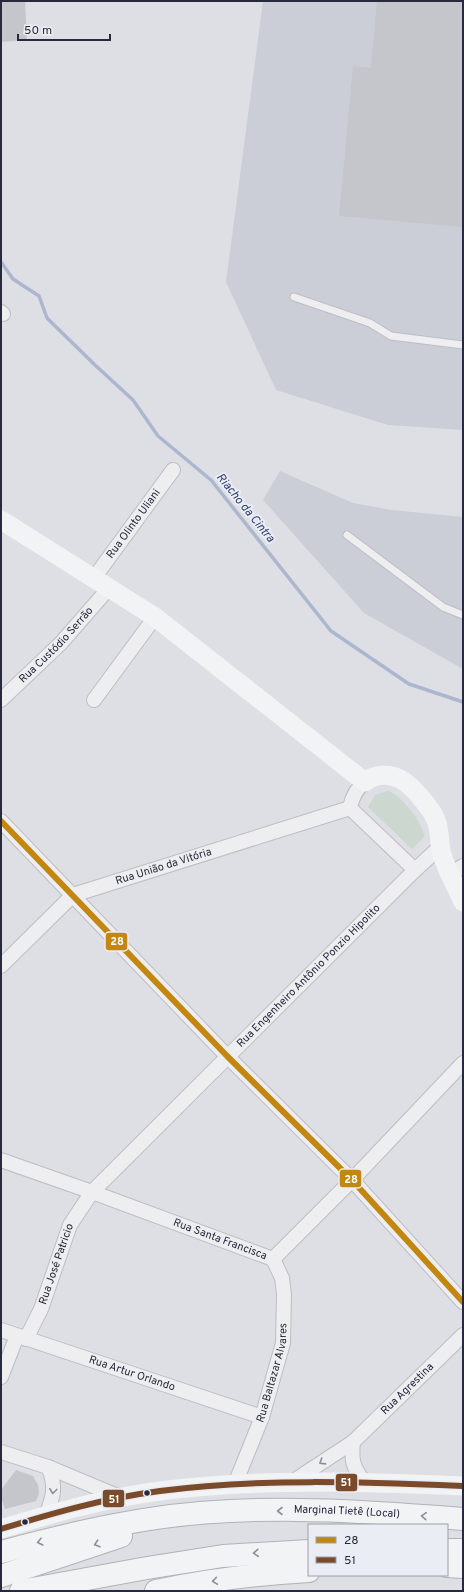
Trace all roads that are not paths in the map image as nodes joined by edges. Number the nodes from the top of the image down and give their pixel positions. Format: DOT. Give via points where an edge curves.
graph roads {
  1 [pos="294,297"];
  2 [pos="463,345"];
  3 [pos="173,470"];
  4 [pos="1,520"];
  5 [pos="347,535"];
  6 [pos="94,578"];
  7 [pos="110,588"];
  8 [pos="463,615"];
  9 [pos="155,617"];
  10 [pos="1,700"];
  11 [pos="94,700"];
  12 [pos="365,782"];
  13 [pos="350,808"];
  14 [pos="1,820"];
  15 [pos="441,846"];
  16 [pos="415,870"];
  17 [pos="457,870"];
  18 [pos="73,895"];
  19 [pos="463,902"];
  20 [pos="1,966"];
  21 [pos="227,1056"];
  22 [pos="463,1063"];
  23 [pos="1,1160"];
  24 [pos="352,1180"];
  25 [pos="92,1192"];
  26 [pos="273,1259"];
  27 [pos="463,1302"];
  28 [pos="1,1330"];
  29 [pos="463,1335"];
  30 [pos="21,1337"];
  31 [pos="1,1377"];
  32 [pos="262,1417"];
  33 [pos="353,1442"];
  34 [pos="1,1452"];
  35 [pos="48,1467"];
  36 [pos="292,1482"];
  37 [pos="364,1482"];
  38 [pos="235,1484"];
  39 [pos="463,1486"];
  40 [pos="122,1498"];
  41 [pos="230,1511"];
  42 [pos="46,1516"];
  43 [pos="463,1519"];
  44 [pos="1,1529"];
  45 [pos="448,1550"];
  46 [pos="463,1550"];
  47 [pos="308,1551"];
  48 [pos="1,1552"];
  49 [pos="448,1566"];
  50 [pos="463,1567"];
  51 [pos="308,1570"];
  52 [pos="1,1576"];
  53 [pos="21,1591"];
  54 [pos="156,1591"];
  1 -- 2 [label="lane" via="370,323 391,336"];
  3 -- 6 [label="street, Rua Olinto Uliani"];
  4 -- 6 [label="street"];
  5 -- 8 [label="lane" via="443,607"];
  6 -- 7 [label="street"];
  7 -- 9 [label="street"];
  7 -- 10 [label="street, Rua Custódio Serrão" via="61,643"];
  9 -- 11 [label="street"];
  9 -- 12 [label="street"];
  12 -- 13 [label="street" via="356,792"];
  12 -- 15 [label="street" via="369,778 381,775 400,779 426,803 436,820"];
  13 -- 16 [label="street"];
  13 -- 18 [label="street, Rua União da Vitória"];
  14 -- 18 [label="street"];
  15 -- 16 [label="street, Rua Engenheiro Antônio Ponzio Hipolito"];
  15 -- 17 [label="street" via="446,864"];
  16 -- 21 [label="street, Rua Engenheiro Antônio Ponzio Hipolito"];
  17 -- 19 [label="street"];
  18 -- 20 [label="street, Rua União da Vitória"];
  18 -- 21 [label="street"];
  21 -- 24 [label="street"];
  21 -- 25 [label="street, Rua Engenheiro Antônio Ponzio Hipolito"];
  22 -- 24 [label="street, Rua Santa Francisca"];
  23 -- 25 [label="street, Rua Santa Francisca"];
  24 -- 26 [label="street, Rua Santa Francisca"];
  24 -- 27 [label="street"];
  25 -- 26 [label="street, Rua Santa Francisca"];
  25 -- 30 [label="street, Rua José Patricio" via="70,1225 41,1309"];
  26 -- 32 [label="street, Rua Baltazar Alvares" via="282,1278 284,1294 283,1343"];
  28 -- 30 [label="street, Rua Artur Orlando"];
  29 -- 33 [label="street, Rua Agrestina"];
  30 -- 31 [label="street, Rua José Patricio"];
  30 -- 32 [label="street, Rua Artur Orlando"];
  32 -- 38 [label="street, Rua Baltazar Alvares"];
  33 -- 36 [label="street, Rua Agrestina, one-way"];
  33 -- 37 [label="street" via="351,1456 355,1470"];
  34 -- 35 [label="street"];
  35 -- 40 [label="street"];
  35 -- 42 [label="street, one-way" via="54,1489"];
  36 -- 37 [label="street"];
  36 -- 38 [label="street"];
  37 -- 39 [label="street"];
  38 -- 40 [label="street" via="159,1491"];
  40 -- 42 [label="street"];
  43 -- 41 [label="highway, Marginal Tietê (Local), one-way" via="369,1512"];
  41 -- 48 [label="highway, one-way" via="116,1524"];
  41 -- 52 [label="highway, one-way" via="127,1534"];
  42 -- 44 [label="street"];
  45 -- 46 [label="highway"];
  47 -- 53 [label="highway, one-way" via="223,1556"];
  49 -- 50 [label="highway"];
  51 -- 54 [label="highway, one-way" via="196,1583"];
}
